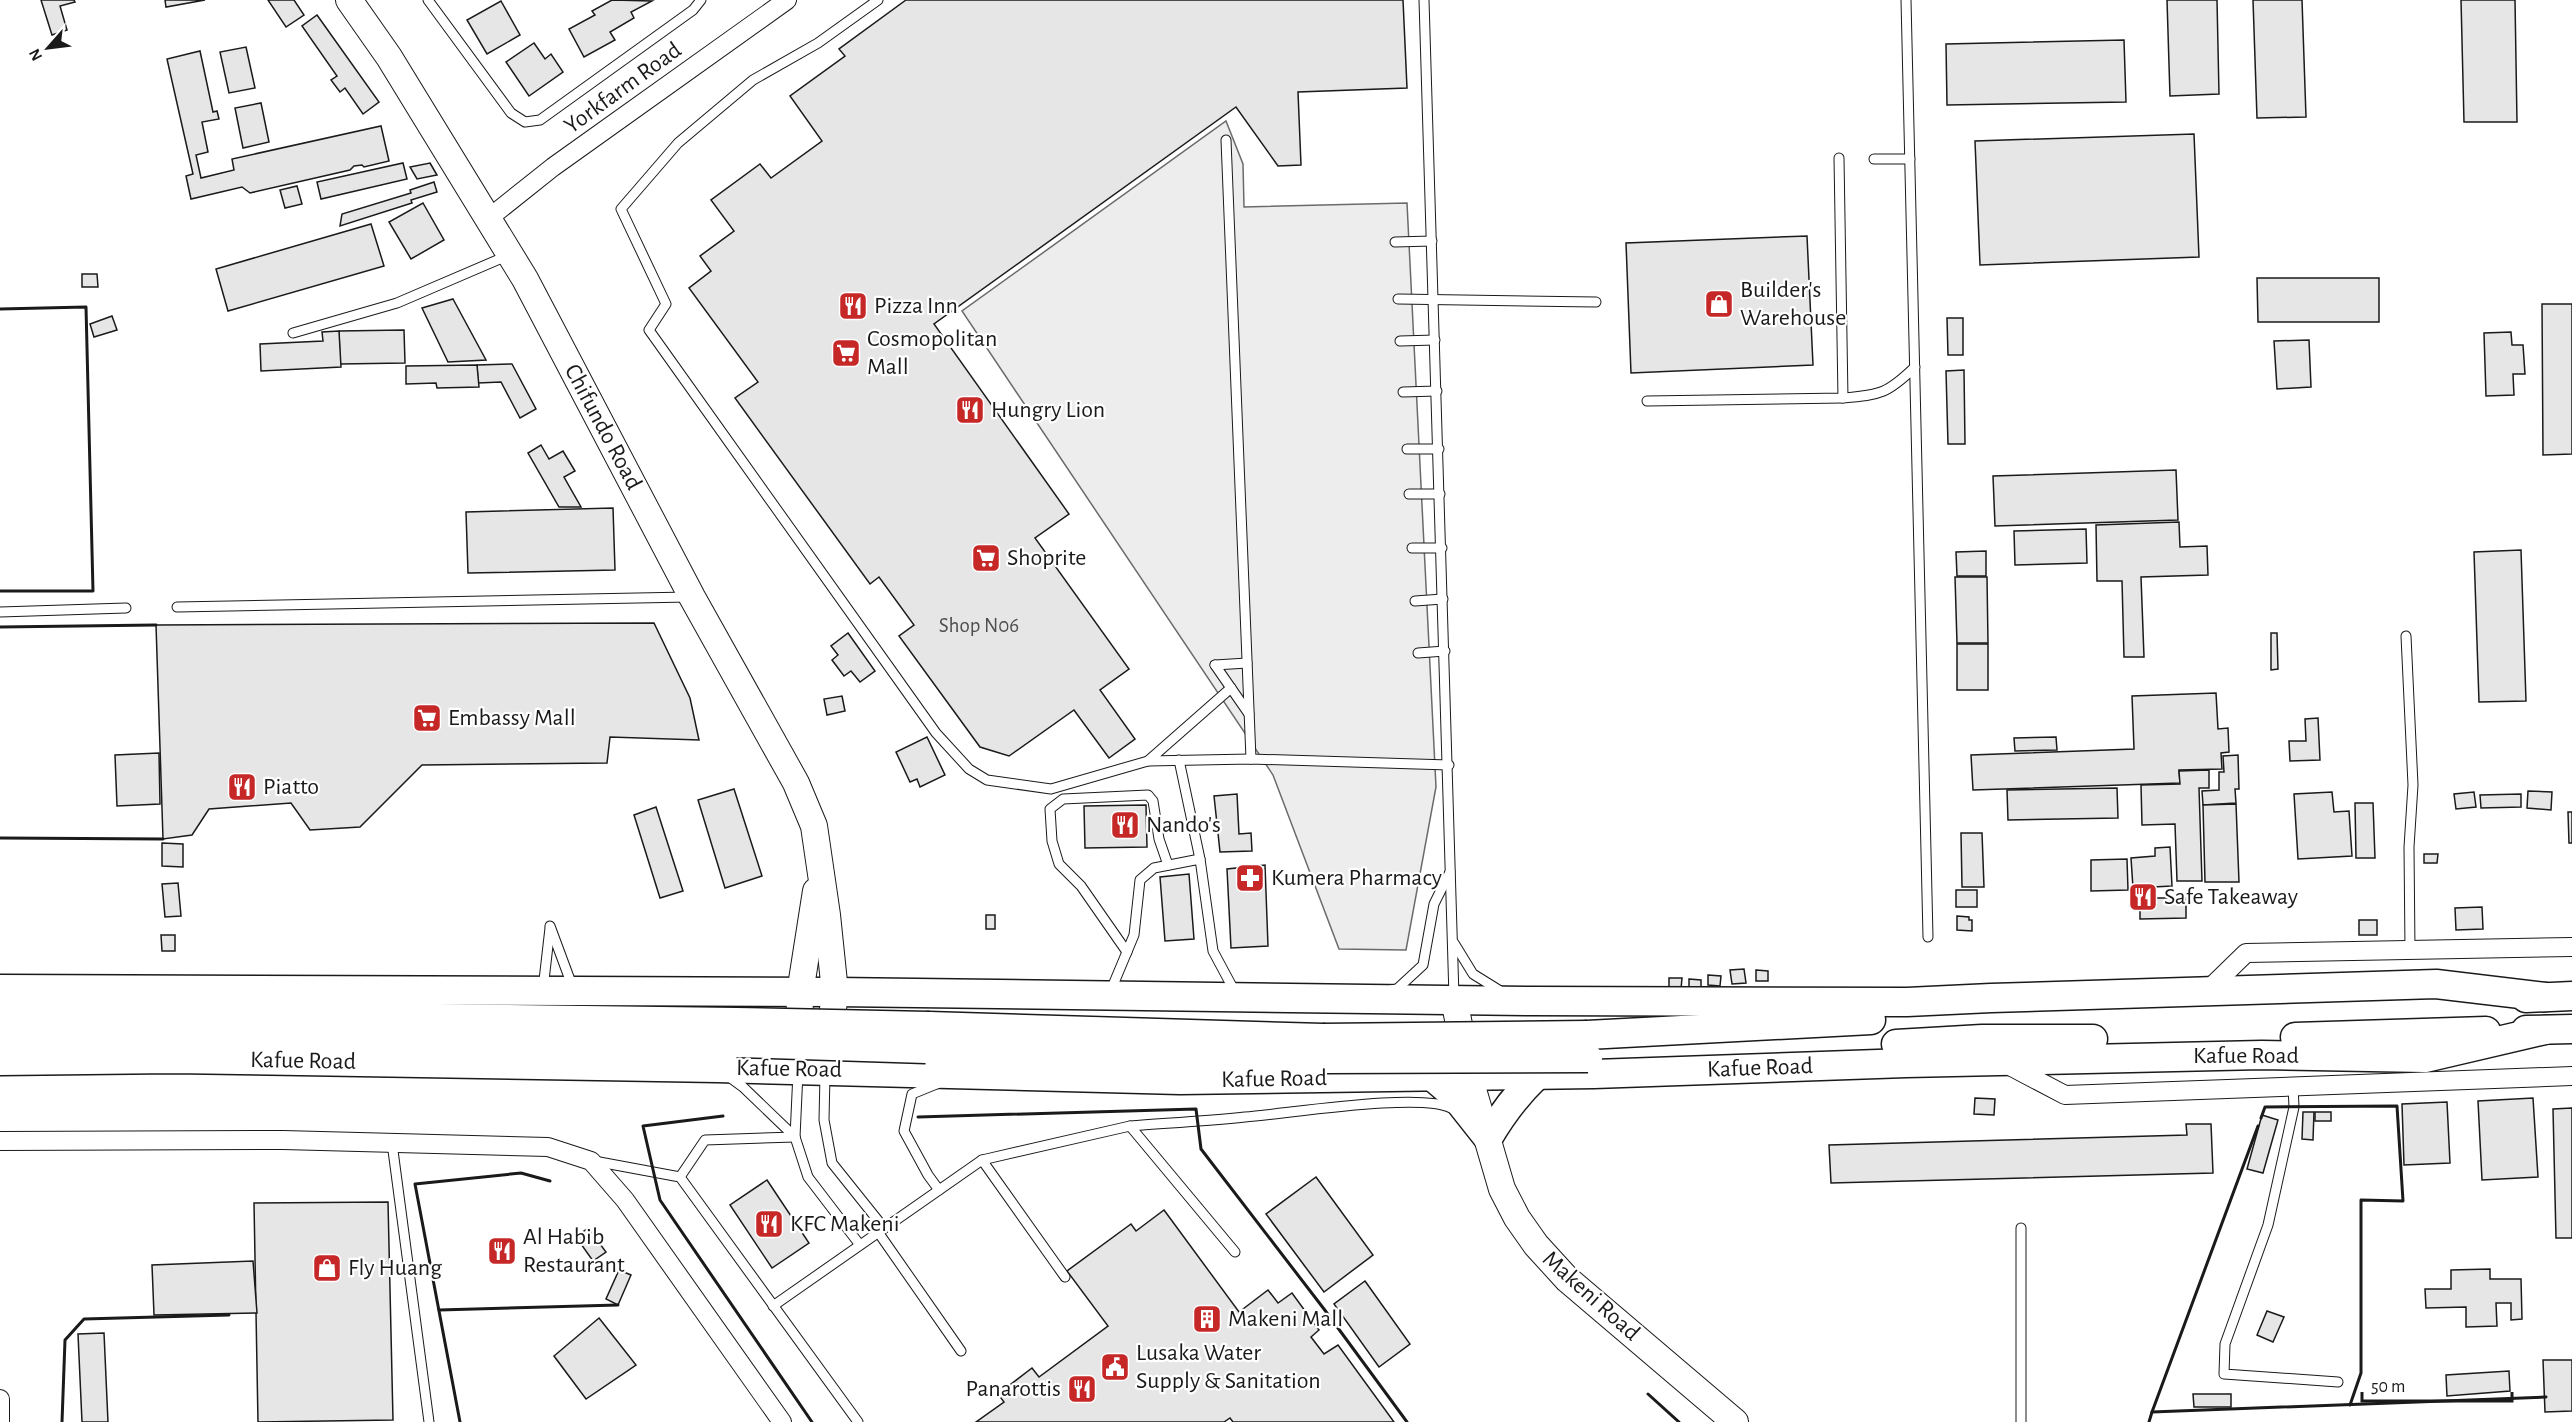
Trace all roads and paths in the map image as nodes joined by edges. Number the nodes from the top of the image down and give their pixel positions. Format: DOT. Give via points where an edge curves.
graph roads {
  1 [pos="349,0"];
  2 [pos="428,0"];
  3 [pos="701,0"];
  4 [pos="787,0"];
  5 [pos="878,0"];
  6 [pos="1424,0"];
  7 [pos="1906,0"];
  8 [pos="1226,140"];
  9 [pos="1839,158"];
  10 [pos="1874,159"];
  11 [pos="1910,159"];
  12 [pos="489,218"];
  13 [pos="1432,241"];
  14 [pos="1395,242"];
  15 [pos="511,255"];
  16 [pos="1434,298"];
  17 [pos="1398,299"];
  18 [pos="1596,302"];
  19 [pos="293,333"];
  20 [pos="1435,340"];
  21 [pos="1400,341"];
  22 [pos="1915,367"];
  23 [pos="1403,392"];
  24 [pos="1437,392"];
  25 [pos="1843,398"];
  26 [pos="1647,401"];
  27 [pos="1439,448"];
  28 [pos="1407,449"];
  29 [pos="1409,494"];
  30 [pos="1440,494"];
  31 [pos="1412,548"];
  32 [pos="1442,548"];
  33 [pos="692,597"];
  34 [pos="1443,599"];
  35 [pos="1415,600"];
  36 [pos="177,607"];
  37 [pos="126,608"];
  38 [pos="0,612"];
  39 [pos="2406,636"];
  40 [pos="1445,651"];
  41 [pos="1418,653"];
  42 [pos="1247,663"];
  43 [pos="1231,688"];
  44 [pos="1249,714"];
  45 [pos="1251,759"];
  46 [pos="1179,760"];
  47 [pos="1148,761"];
  48 [pos="1449,765"];
  49 [pos="1200,860"];
  50 [pos="1168,865"];
  51 [pos="1451,869"];
  52 [pos="821,870"];
  53 [pos="1928,937"];
  54 [pos="1453,941"];
  55 [pos="2572,947"];
  56 [pos="2410,950"];
  57 [pos="1127,952"];
  58 [pos="0,989"];
  59 [pos="2207,991"];
  60 [pos="543,992"];
  61 [pos="575,992"];
  62 [pos="835,992"];
  63 [pos="800,993"];
  64 [pos="1109,995"];
  65 [pos="1238,997"];
  66 [pos="2559,997"];
  67 [pos="1347,998"];
  68 [pos="1454,999"];
  69 [pos="1529,1001"];
  70 [pos="0,1012"];
  71 [pos="2559,1029"];
  72 [pos="736,1032"];
  73 [pos="0,1034"];
  74 [pos="1587,1046"];
  75 [pos="0,1061"];
  76 [pos="1999,1061"];
  77 [pos="717,1068"];
  78 [pos="812,1069"];
  79 [pos="963,1074"];
  80 [pos="1538,1074"];
  81 [pos="1469,1076"];
  82 [pos="2572,1076"];
  83 [pos="1433,1077"];
  84 [pos="2293,1086"];
  85 [pos="1130,1126"];
  86 [pos="795,1137"];
  87 [pos="1488,1138"];
  88 [pos="0,1141"];
  89 [pos="392,1143"];
  90 [pos="982,1160"];
  91 [pos="591,1161"];
  92 [pos="680,1177"];
  93 [pos="939,1190"];
  94 [pos="2021,1228"];
  95 [pos="881,1230"];
  96 [pos="860,1245"];
  97 [pos="1235,1252"];
  98 [pos="1065,1277"];
  99 [pos="773,1306"];
  100 [pos="961,1351"];
  101 [pos="2338,1382"];
  102 [pos="0,1400"];
  103 [pos="0,1422"];
  104 [pos="429,1422"];
  105 [pos="782,1422"];
  106 [pos="858,1422"];
  107 [pos="1735,1422"];
  108 [pos="2021,1422"];
  1 -- 12 [label="street, Chifundo Road"];
  2 -- 3 [label="lane" via="511,113 525,122 540,120 693,10"];
  4 -- 12 [label="street, Yorkfarm Road" via="553,167"];
  5 -- 47 [label="lane" via="818,43 753,80 678,142 621,209 666,304 649,330 936,733 969,770 987,780 1051,789"];
  6 -- 13 [label="lane"];
  7 -- 11 [label="lane"];
  8 -- 42 [label="lane"];
  9 -- 25 [label="lane"];
  10 -- 11 [label="lane"];
  11 -- 22 [label="lane"];
  12 -- 15 [label="street, Chifundo Road"];
  13 -- 14 [label="lane"];
  13 -- 16 [label="lane"];
  15 -- 19 [label="lane" via="397,303"];
  15 -- 33 [label="street, Chifundo Road"];
  16 -- 17 [label="lane"];
  16 -- 18 [label="lane"];
  16 -- 20 [label="lane"];
  20 -- 21 [label="lane"];
  20 -- 24 [label="lane"];
  22 -- 25 [label="lane" via="1886,392"];
  22 -- 53 [label="lane"];
  23 -- 24 [label="lane"];
  24 -- 27 [label="lane"];
  25 -- 26 [label="lane"];
  27 -- 28 [label="lane"];
  27 -- 30 [label="lane"];
  29 -- 30 [label="lane"];
  30 -- 32 [label="lane"];
  31 -- 32 [label="lane"];
  32 -- 34 [label="lane"];
  33 -- 36 [label="lane"];
  33 -- 52 [label="street, Chifundo Road" via="796,783 814,826"];
  34 -- 35 [label="lane"];
  34 -- 40 [label="lane"];
  37 -- 38 [label="lane"];
  39 -- 56 [label="lane" via="2413,785"];
  40 -- 41 [label="lane"];
  40 -- 48 [label="lane"];
  42 -- 43 [label="lane" via="1215,665"];
  42 -- 44 [label="lane"];
  43 -- 44 [label="lane"];
  43 -- 47 [label="lane"];
  44 -- 45 [label="lane"];
  45 -- 46 [label="lane"];
  45 -- 48 [label="lane"];
  46 -- 47 [label="lane"];
  46 -- 49 [label="lane"];
  48 -- 51 [label="lane"];
  49 -- 50 [label="lane"];
  49 -- 65 [label="lane" via="1212,951"];
  50 -- 57 [label="lane" via="1154,868 1140,880 1134,934"];
  50 -- 57 [label="lane" via="1153,801 1148,795 1063,799 1050,809 1052,841 1059,864 1081,886"];
  51 -- 54 [label="lane"];
  51 -- 67 [label="lane" via="1434,904 1423,965 1397,989"];
  52 -- 62 [label="street, Chifundo Road"];
  52 -- 63 [label="street, Chifundo Road"];
  54 -- 68 [label="lane"];
  54 -- 69 [label="lane" via="1473,974 1500,991"];
  55 -- 56 [label="street"];
  56 -- 59 [label="street" via="2246,953"];
  57 -- 64 [label="lane"];
  58 -- 60 [label="main road, Kafue Road"];
  59 -- 66 [label="main road, Kafue Road" via="2436,984"];
  59 -- 69 [label="main road, Kafue Road" via="1907,1002"];
  60 -- 61 [label="main road, Kafue Road"];
  60 -- 61 [label="lane" via="550,926"];
  61 -- 63 [label="main road, Kafue Road"];
  62 -- 63 [label="main road, Kafue Road"];
  62 -- 64 [label="main road, Kafue Road"];
  62 -- 78 [label="street, Chifundo Road"];
  63 -- 78 [label="street, Chifundo Road"];
  64 -- 65 [label="main road, Kafue Road"];
  65 -- 67 [label="main road, Kafue Road"];
  66 -- 74 [label="main road, Kafue Road" via="2034,1012"];
  67 -- 68 [label="main road, Kafue Road"];
  68 -- 69 [label="main road, Kafue Road"];
  68 -- 81 [label="street, Makeni Road"];
  70 -- 72 [label="main road, Kafue Road"];
  71 -- 74 [label="main road, Kafue Road" via="2241,1039"];
  71 -- 76 [label="main road, Kafue Road" via="2425,1058 2262,1054"];
  72 -- 73 [label="main road, Kafue Road"];
  72 -- 74 [label="main road, Kafue Road, bridge" via="1325,1048"];
  75 -- 77 [label="main road, Kafue Road" via="174,1059"];
  76 -- 80 [label="main road, Kafue Road"];
  76 -- 84 [label="street" via="2066,1095"];
  77 -- 78 [label="main road, Kafue Road"];
  77 -- 86 [label="lane"];
  78 -- 79 [label="main road, Kafue Road"];
  78 -- 86 [label="lane"];
  78 -- 95 [label="lane" via="832,1164"];
  79 -- 83 [label="main road, Kafue Road" via="1180,1080"];
  79 -- 93 [label="lane" via="912,1094 904,1131"];
  80 -- 81 [label="main road, Kafue Road"];
  80 -- 87 [label="main road" via="1518,1093"];
  81 -- 83 [label="main road, Kafue Road"];
  81 -- 87 [label="street, Makeni Road"];
  82 -- 84 [label="street"];
  83 -- 87 [label="main road" via="1454,1095"];
  84 -- 101 [label="lane" via="2294,1107 2268,1225 2225,1344 2224,1374"];
  85 -- 87 [label="lane" via="1373,1104 1441,1102"];
  85 -- 90 [label="lane"];
  85 -- 97 [label="lane"];
  86 -- 92 [label="lane" via="705,1140"];
  86 -- 96 [label="lane" via="808,1177"];
  87 -- 107 [label="street, Makeni Road" via="1502,1189 1536,1245 1567,1279"];
  88 -- 89 [label="street"];
  89 -- 91 [label="street" via="548,1147"];
  89 -- 104 [label="lane"];
  90 -- 93 [label="lane"];
  90 -- 98 [label="lane"];
  91 -- 92 [label="lane"];
  91 -- 105 [label="street" via="625,1200"];
  92 -- 99 [label="lane"];
  93 -- 95 [label="lane"];
  94 -- 108 [label="lane"];
  95 -- 96 [label="lane"];
  95 -- 100 [label="lane"];
  96 -- 99 [label="lane"];
  99 -- 106 [label="lane"];
  102 -- 103 [label="street"];
}
